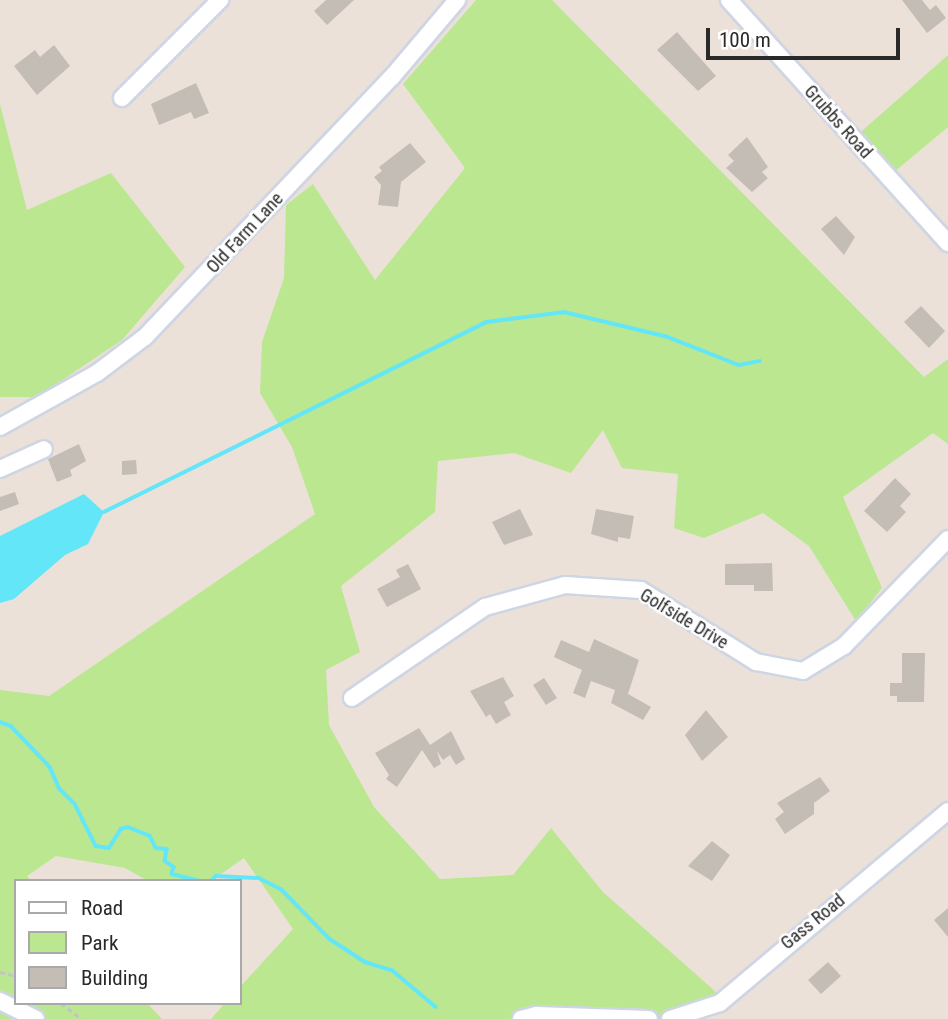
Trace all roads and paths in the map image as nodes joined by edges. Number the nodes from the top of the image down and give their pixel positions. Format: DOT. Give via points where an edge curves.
graph roads {
  1 [pos="220,0"];
  2 [pos="457,0"];
  3 [pos="729,0"];
  4 [pos="122,98"];
  5 [pos="948,243"];
  6 [pos="0,427"];
  7 [pos="44,449"];
  8 [pos="0,469"];
  9 [pos="948,539"];
  10 [pos="352,698"];
  11 [pos="944,821"];
  12 [pos="0,1001"];
  13 [pos="64,1005"];
  14 [pos="36,1019"];
  15 [pos="82,1019"];
  16 [pos="521,1019"];
  17 [pos="649,1019"];
  18 [pos="670,1019"];
  1 -- 4 [label="street"];
  2 -- 6 [label="street, Old Farm Lane" via="392,77 145,337 97,373"];
  3 -- 5 [label="street, Grubbs Road"];
  7 -- 8 [label="street"];
  9 -- 10 [label="street, Golfside Drive" via="844,646 803,671 756,662 641,590 565,584 485,607"];
  11 -- 18 [label="street, Gass Road" via="720,1003"];
  12 -- 14 [label="street"];
  13 -- 15 [label="path"];
  16 -- 17 [label="street" via="536,1015"];
}
